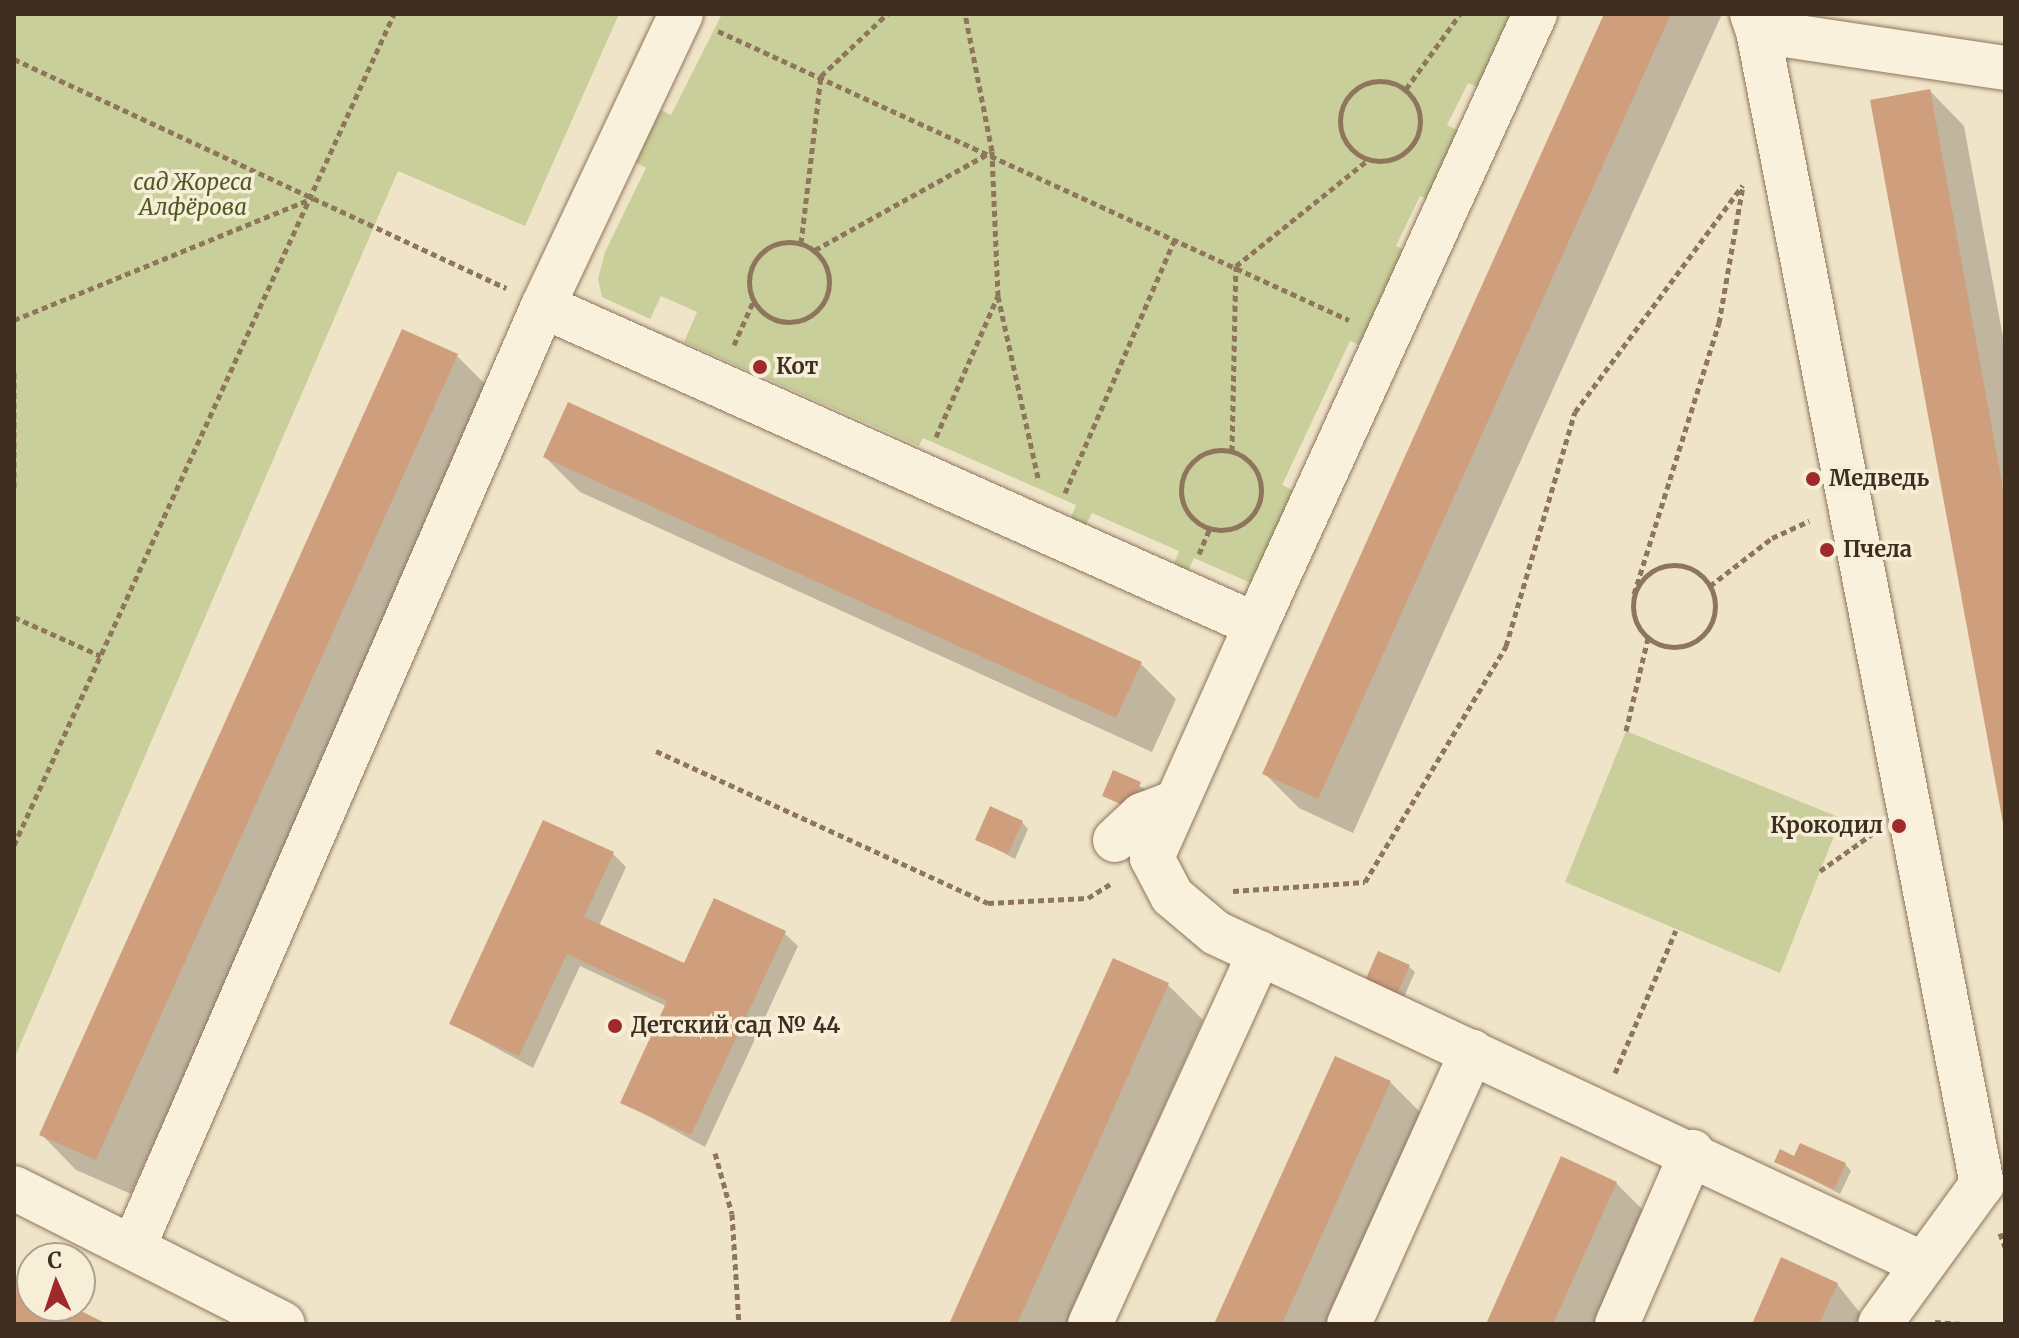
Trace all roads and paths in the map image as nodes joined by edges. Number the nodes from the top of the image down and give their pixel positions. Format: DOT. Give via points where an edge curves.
graph roads {
  1 [pos="394,14"];
  2 [pos="681,14"];
  3 [pos="887,14"];
  4 [pos="965,14"];
  5 [pos="1460,14"];
  6 [pos="1535,14"];
  7 [pos="1755,23"];
  8 [pos="14,59"];
  9 [pos="2005,68"];
  10 [pos="821,76"];
  11 [pos="1406,89"];
  12 [pos="1778,131"];
  13 [pos="992,151"];
  14 [pos="1368,160"];
  15 [pos="1743,184"];
  16 [pos="313,198"];
  17 [pos="1176,237"];
  18 [pos="801,243"];
  19 [pos="815,250"];
  20 [pos="1236,266"];
  21 [pos="998,296"];
  22 [pos="543,306"];
  23 [pos="14,320"];
  24 [pos="1388,339"];
  25 [pos="14,372"];
  26 [pos="1232,451"];
  27 [pos="920,473"];
  28 [pos="14,488"];
  29 [pos="1850,503"];
  30 [pos="1049,530"];
  31 [pos="1710,586"];
  32 [pos="1634,594"];
  33 [pos="14,616"];
  34 [pos="1256,625"];
  35 [pos="1648,638"];
  36 [pos="101,656"];
  37 [pos="1626,731"];
  38 [pos="656,751"];
  39 [pos="1909,807"];
  40 [pos="14,845"];
  41 [pos="1133,849"];
  42 [pos="1820,871"];
  43 [pos="1172,896"];
  44 [pos="1676,930"];
  45 [pos="1260,953"];
  46 [pos="1472,1051"];
  47 [pos="1599,1108"];
  48 [pos="1692,1152"];
  49 [pos="715,1153"];
  50 [pos="14,1188"];
  51 [pos="134,1246"];
  52 [pos="1919,1262"];
  53 [pos="283,1324"];
  54 [pos="739,1324"];
  55 [pos="1090,1324"];
  56 [pos="1349,1324"];
  57 [pos="1617,1324"];
  58 [pos="1880,1324"];
  1 -- 16 [label="path"];
  2 -- 10 [label="path"];
  2 -- 22 [label="lane"];
  3 -- 10 [label="path"];
  4 -- 13 [label="path"];
  5 -- 11 [label="path"];
  6 -- 24 [label="lane"];
  7 -- 9 [label="lane"];
  7 -- 12 [label="lane"];
  8 -- 16 [label="path"];
  10 -- 13 [label="path"];
  10 -- 18 [label="path"];
  11 -- 14 [label="path" via="1421,117 1419,133 1400,157"];
  11 -- 14 [label="path" via="1391,81 1360,85 1341,109 1344,140"];
  12 -- 15 [label="path"];
  12 -- 29 [label="lane"];
  13 -- 17 [label="path"];
  13 -- 19 [label="path"];
  13 -- 21 [label="path"];
  14 -- 20 [label="path"];
  15 -- 32 [label="path" via="1719,323"];
  15 -- 43 [label="path" via="1575,412 1506,646 1365,882"];
  16 -- 22 [label="path"];
  16 -- 23 [label="path"];
  16 -- 36 [label="path"];
  17 -- 20 [label="path"];
  17 -- 30 [label="path"];
  18 -- 19 [label="path"];
  18 -- 19 [label="path" via="785,241 757,256 749,286 763,313 794,323 821,308 830,278"];
  20 -- 24 [label="path"];
  20 -- 26 [label="path"];
  21 -- 27 [label="path"];
  21 -- 30 [label="path"];
  22 -- 27 [label="lane"];
  22 -- 51 [label="lane"];
  24 -- 34 [label="lane"];
  25 -- 28 [label="path"];
  26 -- 26 [label="path" via="1201,454 1181,479 1184,510 1209,530 1240,527 1260,502 1256,471"];
  27 -- 30 [label="lane"];
  29 -- 31 [label="path" via="1772,538"];
  29 -- 39 [label="lane"];
  30 -- 34 [label="lane"];
  31 -- 32 [label="path" via="1685,567 1669,565 1654,570"];
  31 -- 35 [label="path" via="1713,618 1693,642 1662,646"];
  32 -- 35 [label="path" via="1638,626"];
  33 -- 36 [label="path"];
  34 -- 41 [label="lane" via="1173,803"];
  35 -- 37 [label="path"];
  36 -- 40 [label="path"];
  38 -- 41 [label="path" via="988,903 1088,898"];
  39 -- 42 [label="path"];
  39 -- 52 [label="lane" via="1982,1184"];
  41 -- 43 [label="lane"];
  43 -- 45 [label="lane" via="1216,933"];
  44 -- 47 [label="path"];
  45 -- 46 [label="lane"];
  45 -- 55 [label="lane"];
  46 -- 47 [label="lane"];
  46 -- 56 [label="lane"];
  47 -- 48 [label="lane"];
  48 -- 52 [label="lane"];
  48 -- 57 [label="lane"];
  49 -- 54 [label="path" via="732,1214"];
  50 -- 51 [label="lane"];
  51 -- 53 [label="lane"];
  52 -- 58 [label="lane"];
}
